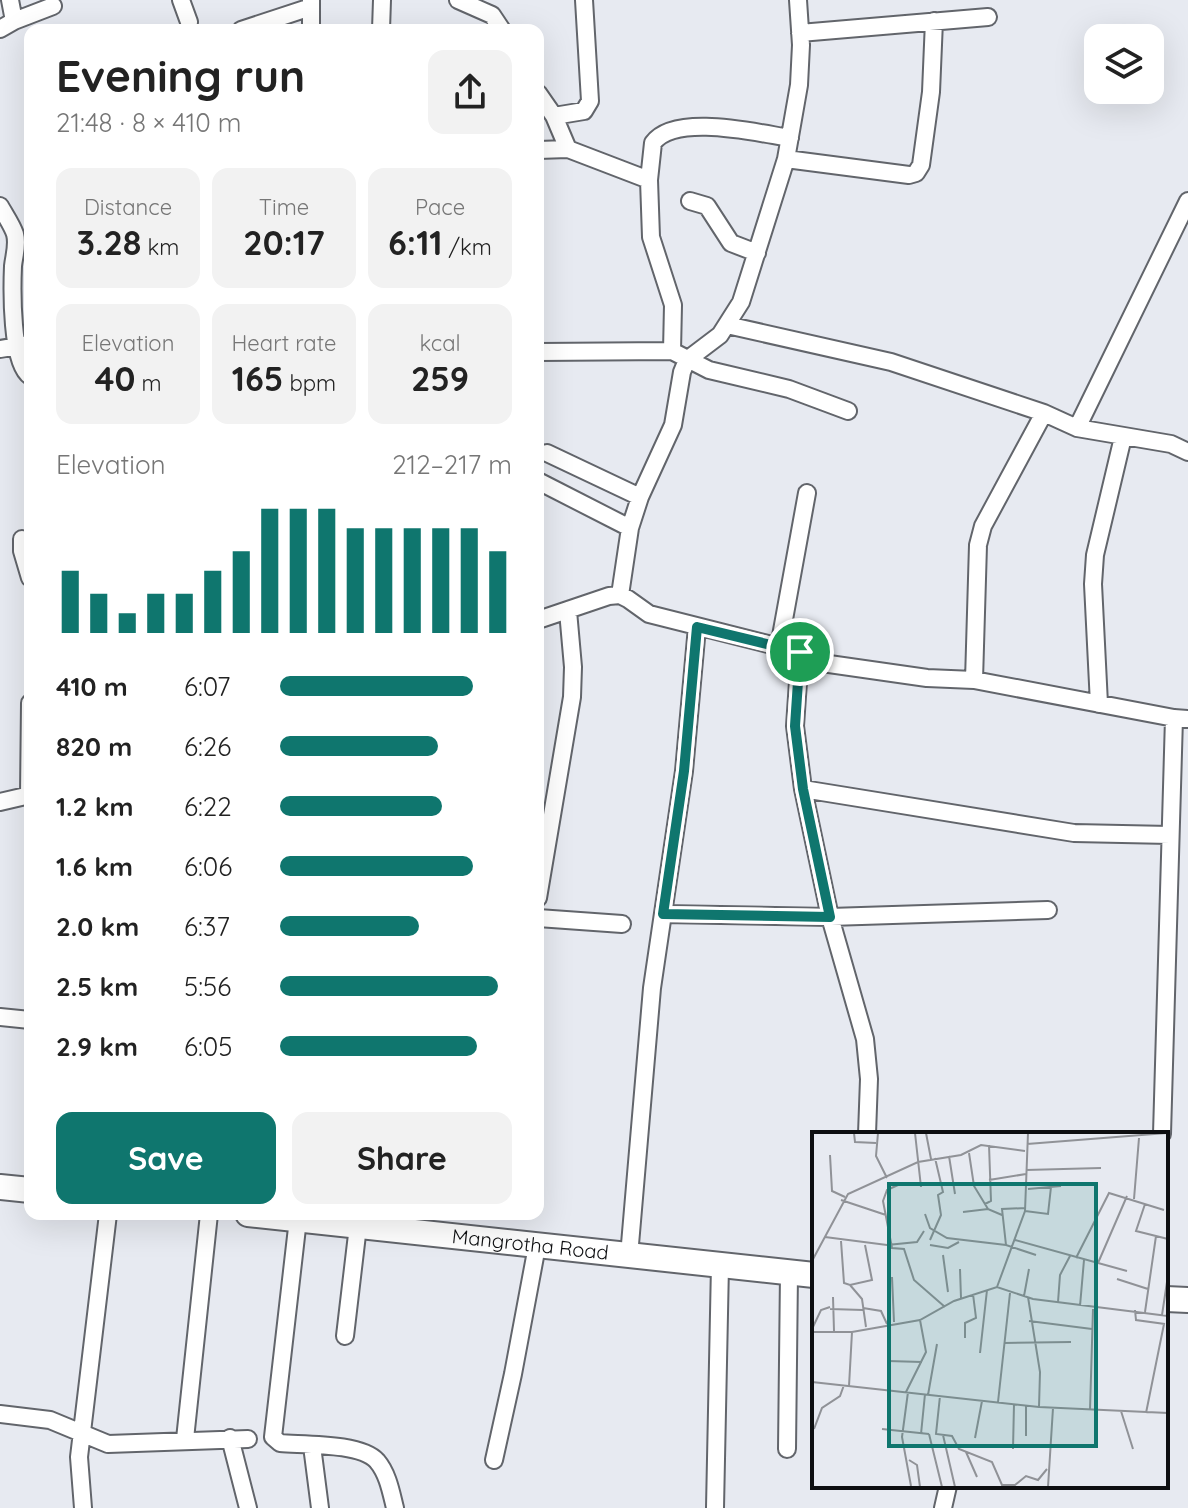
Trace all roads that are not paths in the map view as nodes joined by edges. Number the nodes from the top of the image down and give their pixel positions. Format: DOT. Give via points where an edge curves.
graph roads {
  1 [pos="10,0"];
  2 [pos="181,0"];
  3 [pos="382,0"];
  4 [pos="458,0"];
  5 [pos="584,0"];
  6 [pos="798,0"];
  7 [pos="311,3"];
  8 [pos="53,6"];
  9 [pos="491,8"];
  10 [pos="988,17"];
  11 [pos="934,21"];
  12 [pos="189,22"];
  13 [pos="257,24"];
  14 [pos="311,24"];
  15 [pos="381,24"];
  16 [pos="7,25"];
  17 [pos="800,33"];
  18 [pos="544,102"];
  19 [pos="554,116"];
  20 [pos="790,138"];
  21 [pos="568,149"];
  22 [pos="544,150"];
  23 [pos="786,159"];
  24 [pos="649,180"];
  25 [pos="690,201"];
  26 [pos="1188,201"];
  27 [pos="0,206"];
  28 [pos="757,253"];
  29 [pos="727,325"];
  30 [pos="24,344"];
  31 [pos="0,349"];
  32 [pos="672,351"];
  33 [pos="544,352"];
  34 [pos="687,360"];
  35 [pos="24,372"];
  36 [pos="848,411"];
  37 [pos="1044,413"];
  38 [pos="1077,428"];
  39 [pos="1123,437"];
  40 [pos="1188,452"];
  41 [pos="547,453"];
  42 [pos="544,484"];
  43 [pos="807,493"];
  44 [pos="640,497"];
  45 [pos="630,528"];
  46 [pos="22,539"];
  47 [pos="24,558"];
  48 [pos="620,595"];
  49 [pos="568,611"];
  50 [pos="544,618"];
  51 [pos="697,627"];
  52 [pos="779,647"];
  53 [pos="800,652"];
  54 [pos="974,680"];
  55 [pos="1099,704"];
  56 [pos="1181,718"];
  57 [pos="803,789"];
  58 [pos="24,796"];
  59 [pos="0,802"];
  60 [pos="1170,835"];
  61 [pos="544,863"];
  62 [pos="1048,910"];
  63 [pos="663,914"];
  64 [pos="830,917"];
  65 [pos="544,918"];
  66 [pos="622,924"];
  67 [pos="0,1017"];
  68 [pos="24,1019"];
  69 [pos="867,1132"];
  70 [pos="1162,1132"];
  71 [pos="0,1187"];
  72 [pos="24,1189"];
  73 [pos="107,1220"];
  74 [pos="208,1220"];
  75 [pos="298,1220"];
  76 [pos="307,1220"];
  77 [pos="358,1226"];
  78 [pos="537,1246"];
  79 [pos="629,1256"];
  80 [pos="720,1265"];
  81 [pos="789,1273"];
  82 [pos="812,1275"];
  83 [pos="1168,1299"];
  84 [pos="1188,1300"];
  85 [pos="345,1336"];
  86 [pos="0,1414"];
  87 [pos="82,1433"];
  88 [pos="230,1438"];
  89 [pos="185,1439"];
  90 [pos="248,1439"];
  91 [pos="312,1446"];
  92 [pos="787,1449"];
  93 [pos="494,1460"];
  94 [pos="948,1488"];
  95 [pos="83,1508"];
  96 [pos="248,1508"];
  97 [pos="320,1508"];
  98 [pos="395,1508"];
  99 [pos="715,1508"];
  100 [pos="943,1508"];
  1 -- 16 [label="street"];
  2 -- 12 [label="street"];
  3 -- 15 [label="street"];
  4 -- 9 [label="street"];
  5 -- 19 [label="street" via="590,101 584,111"];
  6 -- 17 [label="street"];
  7 -- 13 [label="street"];
  7 -- 14 [label="street"];
  8 -- 16 [label="street"];
  10 -- 11 [label="street"];
  11 -- 17 [label="street"];
  11 -- 23 [label="street" via="931,92 916,173"];
  17 -- 20 [label="street"];
  18 -- 19 [label="street"];
  19 -- 21 [label="street"];
  20 -- 23 [label="street"];
  20 -- 24 [label="street" via="706,125 665,133 653,143"];
  21 -- 22 [label="street"];
  21 -- 24 [label="street"];
  23 -- 28 [label="street"];
  24 -- 32 [label="street" via="651,237 673,305"];
  25 -- 28 [label="street" via="707,206 731,243"];
  26 -- 38 [label="street"];
  27 -- 30 [label="street" via="15,233 12,292"];
  28 -- 29 [label="street" via="741,302"];
  29 -- 34 [label="street"];
  29 -- 37 [label="street" via="891,362"];
  30 -- 31 [label="street"];
  30 -- 35 [label="street"];
  32 -- 33 [label="street"];
  32 -- 34 [label="street"];
  34 -- 36 [label="street"];
  34 -- 44 [label="street" via="673,425"];
  37 -- 38 [label="street"];
  37 -- 54 [label="street" via="983,526 978,545"];
  38 -- 39 [label="street"];
  39 -- 40 [label="street"];
  39 -- 55 [label="street" via="1095,555"];
  41 -- 44 [label="street"];
  42 -- 45 [label="street"];
  43 -- 52 [label="street"];
  44 -- 45 [label="street"];
  45 -- 48 [label="street"];
  46 -- 47 [label="street"];
  48 -- 49 [label="street"];
  48 -- 51 [label="street" via="649,614"];
  49 -- 50 [label="street"];
  49 -- 61 [label="street" via="572,697"];
  51 -- 52 [label="street"];
  51 -- 63 [label="street" via="684,771"];
  52 -- 53 [label="street"];
  53 -- 54 [label="street" via="829,664"];
  53 -- 57 [label="street" via="795,726"];
  54 -- 55 [label="street"];
  55 -- 56 [label="street"];
  56 -- 60 [label="street"];
  57 -- 60 [label="street" via="1074,833"];
  57 -- 64 [label="street"];
  58 -- 59 [label="street"];
  60 -- 70 [label="street"];
  62 -- 64 [label="street"];
  63 -- 64 [label="street"];
  63 -- 79 [label="street"];
  64 -- 69 [label="street" via="865,1039"];
  65 -- 66 [label="street"];
  67 -- 68 [label="street"];
  71 -- 72 [label="main road"];
  73 -- 87 [label="street"];
  74 -- 89 [label="street"];
  75 -- 91 [label="street" via="272,1429 280,1443"];
  76 -- 77 [label="main road, Mangrotha Road"];
  77 -- 78 [label="main road, Mangrotha Road"];
  77 -- 85 [label="street"];
  78 -- 79 [label="main road, Mangrotha Road"];
  78 -- 93 [label="street"];
  79 -- 80 [label="main road, Mangrotha Road"];
  80 -- 81 [label="main road, Mangrotha Road"];
  80 -- 99 [label="street"];
  81 -- 82 [label="main road, Mangrotha Road"];
  81 -- 92 [label="street"];
  83 -- 84 [label="main road"];
  86 -- 87 [label="street" via="50,1420"];
  87 -- 89 [label="street" via="108,1444"];
  87 -- 95 [label="street"];
  88 -- 89 [label="street"];
  88 -- 90 [label="street"];
  88 -- 96 [label="street"];
  91 -- 97 [label="street"];
  91 -- 98 [label="street" via="364,1450 389,1482"];
  94 -- 100 [label="street"];
}
